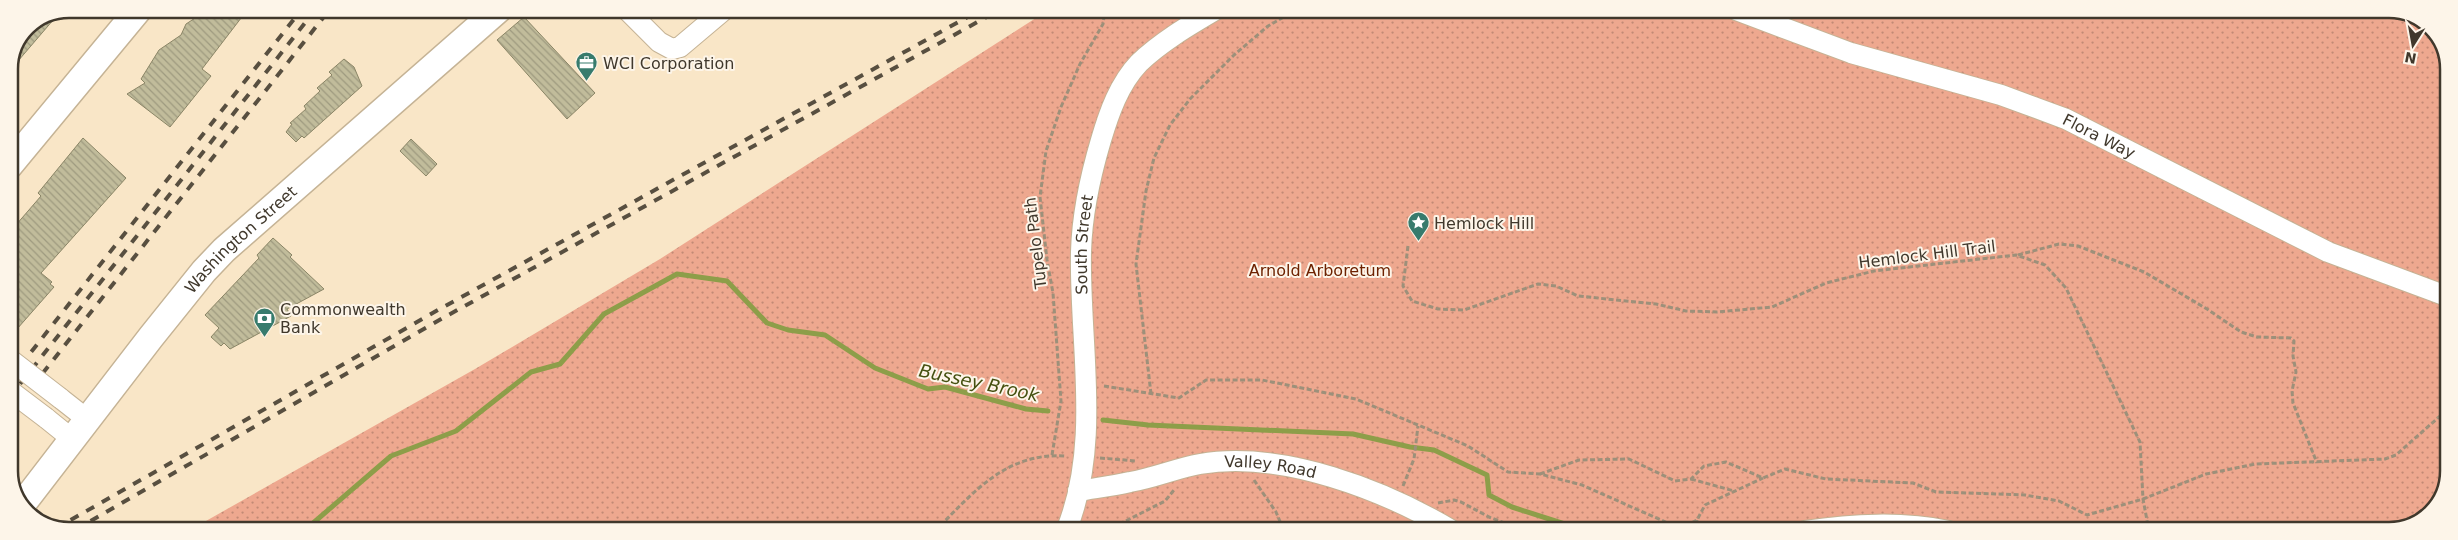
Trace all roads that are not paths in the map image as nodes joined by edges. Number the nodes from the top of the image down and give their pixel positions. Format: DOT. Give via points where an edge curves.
graph roads {
  1 [pos="132,18"];
  2 [pos="489,18"];
  3 [pos="635,18"];
  4 [pos="714,18"];
  5 [pos="1203,18"];
  6 [pos="1757,18"];
  7 [pos="18,155"];
  8 [pos="2440,294"];
  9 [pos="18,365"];
  10 [pos="18,397"];
  11 [pos="80,430"];
  12 [pos="1078,491"];
  13 [pos="26,500"];
  14 [pos="1069,522"];
  15 [pos="1436,522"];
  1 -- 7 [label="main road"];
  2 -- 11 [label="main road, Washington Street" via="224,250 200,275"];
  3 -- 4 [label="street" via="659,42 672,49 680,47"];
  5 -- 12 [label="street, South Street" via="1159,46 1139,63 1122,86 1111,110 1090,181 1081,253 1085,388 1084,457"];
  6 -- 8 [label="street, Flora Way" via="1851,53 2034,106 2096,133 2328,252"];
  9 -- 11 [label="street, bridge" via="60,398"];
  10 -- 11 [label="street, bridge" via="46,418"];
  11 -- 13 [label="main road, Washington Street"];
  12 -- 14 [label="street, South Street"];
  12 -- 15 [label="street, Valley Road" via="1132,482 1190,466 1234,462 1274,464 1362,487"];
}
